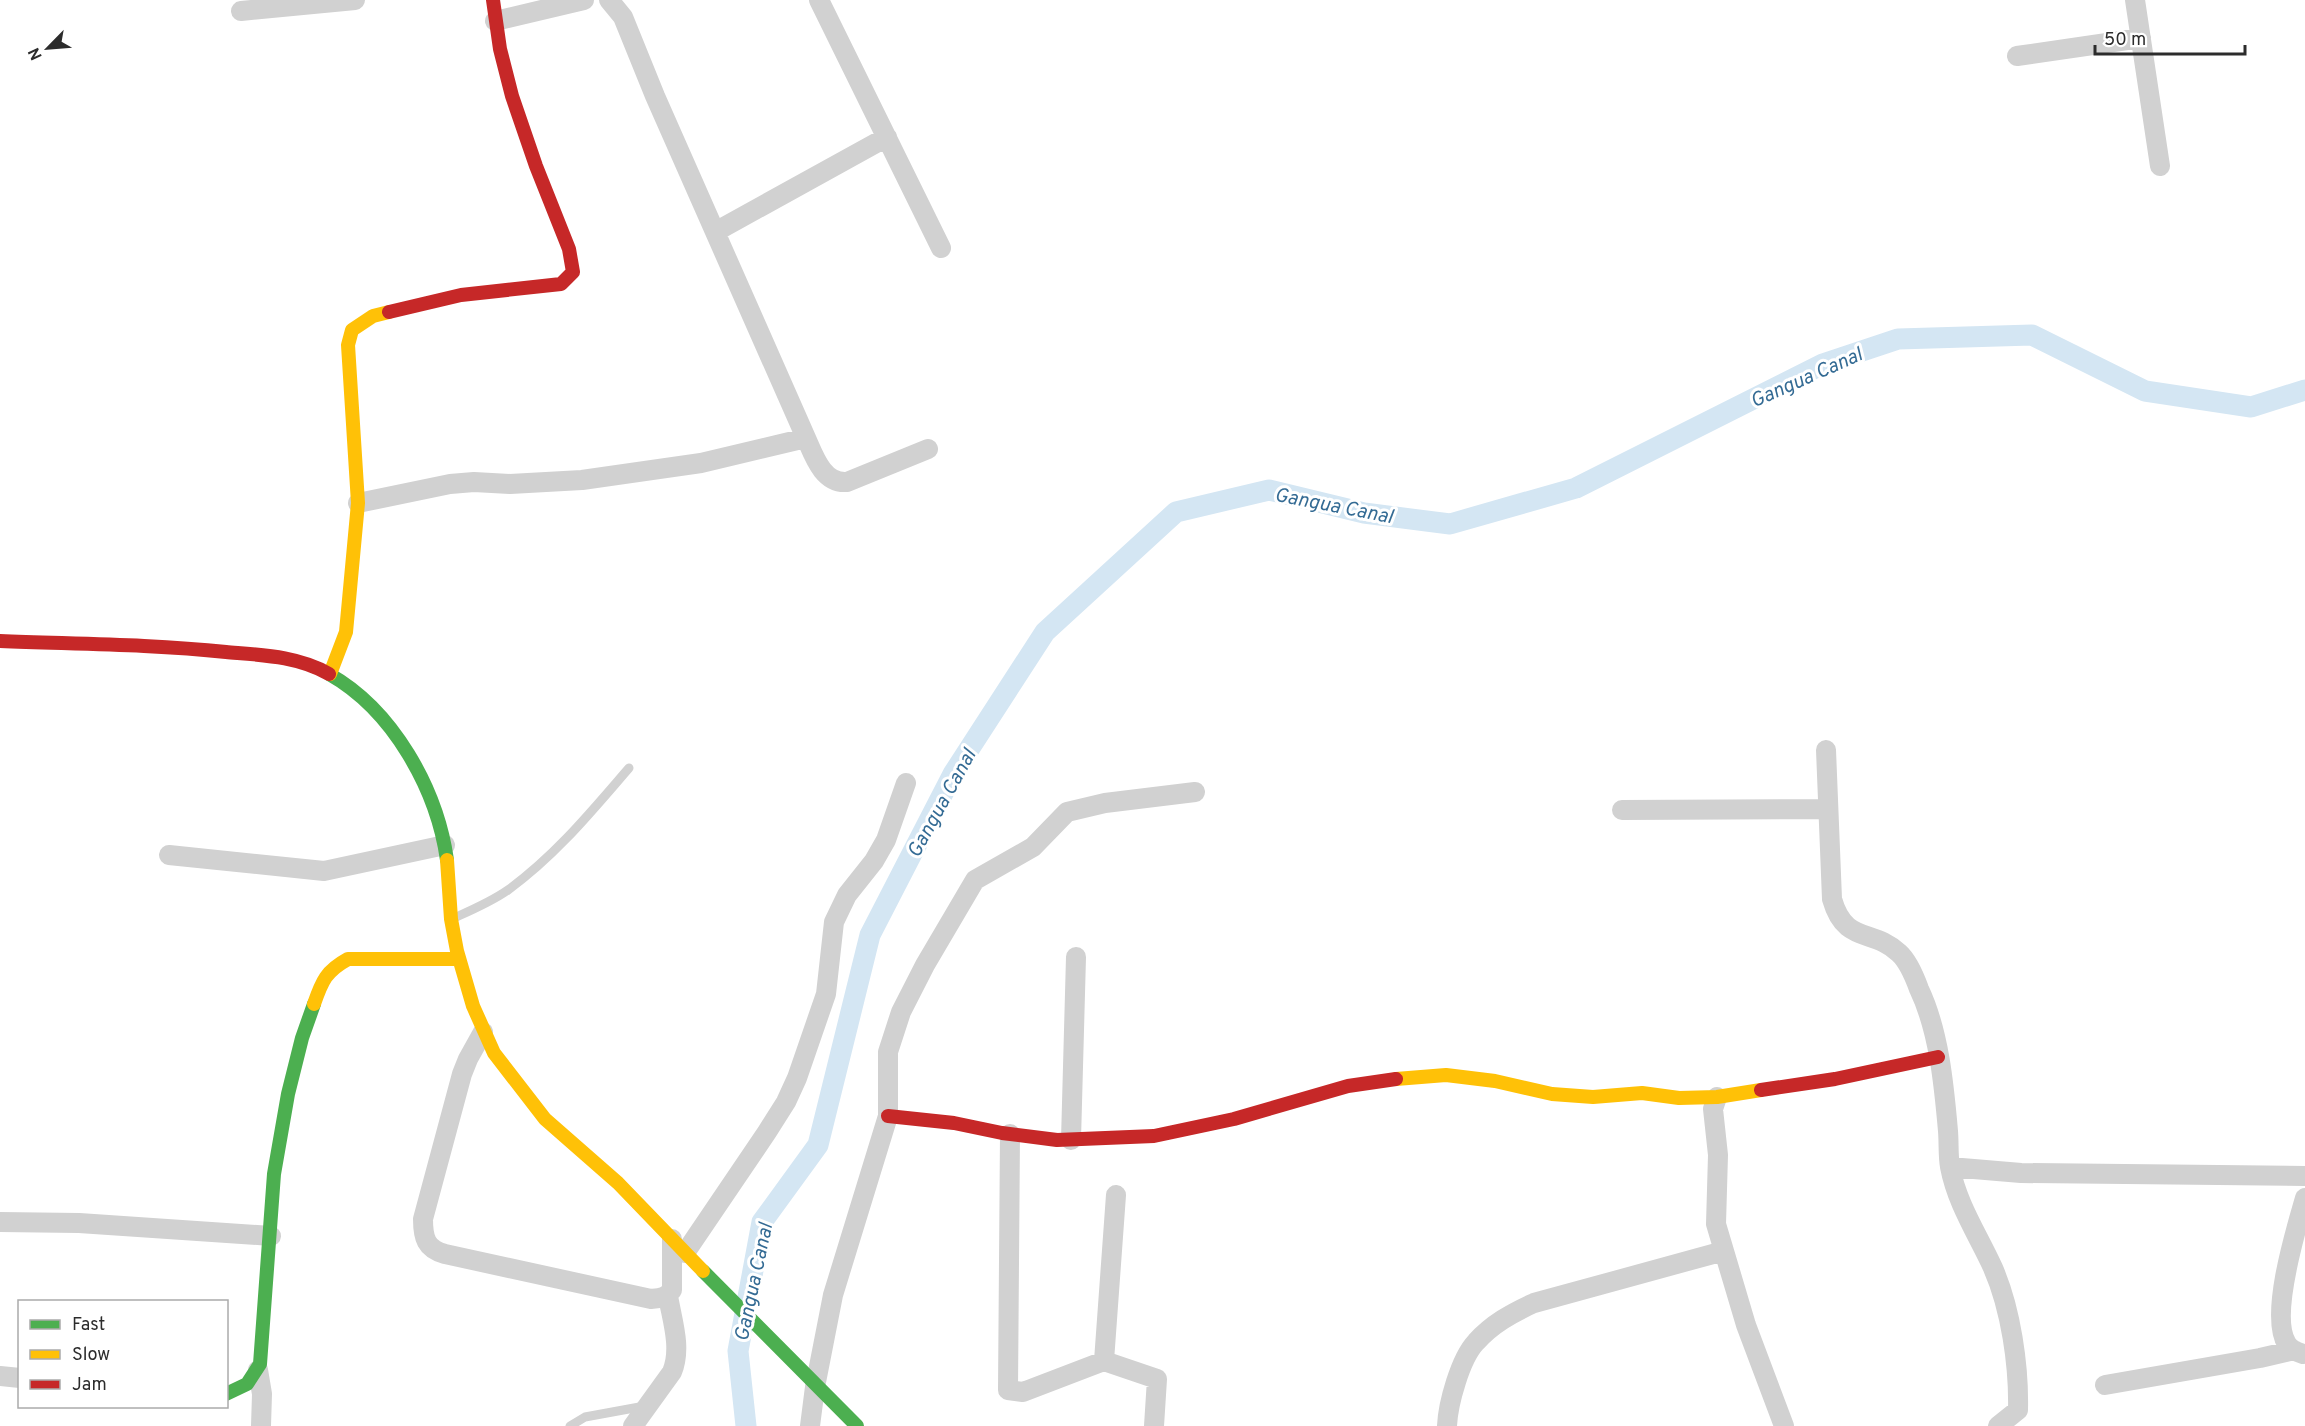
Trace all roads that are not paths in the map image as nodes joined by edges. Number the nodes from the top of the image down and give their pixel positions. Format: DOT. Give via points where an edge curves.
graph roads {
  1 [pos="355,0"];
  2 [pos="493,0"];
  3 [pos="584,0"];
  4 [pos="609,0"];
  5 [pos="819,0"];
  6 [pos="2135,0"];
  7 [pos="240,11"];
  8 [pos="495,21"];
  9 [pos="2141,38"];
  10 [pos="2017,56"];
  11 [pos="887,137"];
  12 [pos="2160,166"];
  13 [pos="715,232"];
  14 [pos="941,248"];
  15 [pos="806,438"];
  16 [pos="928,449"];
  17 [pos="358,503"];
  18 [pos="0,641"];
  19 [pos="330,674"];
  20 [pos="1826,750"];
  21 [pos="629,768"];
  22 [pos="906,783"];
  23 [pos="1195,792"];
  24 [pos="1623,810"];
  25 [pos="1828,810"];
  26 [pos="445,845"];
  27 [pos="169,855"];
  28 [pos="452,919"];
  29 [pos="1076,957"];
  30 [pos="458,959"];
  31 [pos="483,1032"];
  32 [pos="1938,1057"];
  33 [pos="1717,1097"];
  34 [pos="888,1116"];
  35 [pos="1010,1134"];
  36 [pos="1071,1140"];
  37 [pos="1950,1167"];
  38 [pos="2305,1176"];
  39 [pos="1116,1195"];
  40 [pos="2305,1198"];
  41 [pos="0,1222"];
  42 [pos="271,1236"];
  43 [pos="684,1251"];
  44 [pos="1724,1251"];
  45 [pos="668,1296"];
  46 [pos="2299,1352"];
  47 [pos="1104,1361"];
  48 [pos="258,1370"];
  49 [pos="0,1376"];
  50 [pos="18,1378"];
  51 [pos="2105,1385"];
  52 [pos="815,1386"];
  53 [pos="228,1393"];
  54 [pos="648,1405"];
  55 [pos="261,1426"];
  56 [pos="570,1426"];
  57 [pos="633,1426"];
  58 [pos="810,1426"];
  59 [pos="857,1426"];
  60 [pos="1154,1426"];
  61 [pos="1447,1426"];
  62 [pos="1784,1426"];
  63 [pos="1998,1426"];
  1 -- 7 [label="street"];
  2 -- 8 [label="street"];
  3 -- 8 [label="street"];
  4 -- 13 [label="street" via="623,18"];
  5 -- 11 [label="street"];
  6 -- 9 [label="street"];
  8 -- 17 [label="street" via="505,71 569,250 572,273 561,284 461,295 373,316 352,330 348,345"];
  9 -- 10 [label="street"];
  9 -- 12 [label="street"];
  11 -- 13 [label="street"];
  11 -- 14 [label="street"];
  13 -- 15 [label="street"];
  15 -- 16 [label="street" via="826,475 840,483"];
  15 -- 17 [label="street" via="701,463 582,480 450,484"];
  17 -- 19 [label="street" via="346,632"];
  18 -- 19 [label="street" via="196,649 266,656"];
  19 -- 26 [label="street" via="368,704 397,737 420,778"];
  20 -- 25 [label="street"];
  21 -- 28 [label="lane" via="552,854 507,891"];
  22 -- 43 [label="street" via="886,840 834,922 826,994 786,1102"];
  23 -- 34 [label="street" via="1105,803 1067,813 1033,847 975,880 902,1012 888,1052"];
  24 -- 25 [label="street"];
  25 -- 32 [label="street" via="1835,912 1845,926 1900,953 1920,989"];
  26 -- 27 [label="street" via="324,871"];
  26 -- 28 [label="street"];
  28 -- 30 [label="street"];
  29 -- 36 [label="street"];
  30 -- 31 [label="street"];
  30 -- 42 [label="street" via="348,959 322,981 288,1094 274,1174"];
  31 -- 43 [label="street" via="546,1120 618,1183"];
  31 -- 45 [label="street" via="462,1074 423,1219 429,1246 435,1252 651,1299"];
  32 -- 33 [label="street" via="1835,1079"];
  32 -- 37 [label="street"];
  33 -- 36 [label="street" via="1552,1094 1446,1075 1348,1086 1233,1119 1154,1136"];
  33 -- 44 [label="street" via="1713,1109 1718,1155 1716,1224"];
  34 -- 35 [label="street"];
  34 -- 52 [label="street" via="833,1295"];
  35 -- 36 [label="street"];
  35 -- 47 [label="street" via="1008,1390 1023,1392"];
  37 -- 38 [label="street" via="2021,1173"];
  37 -- 63 [label="street" via="1964,1211 2004,1297 2015,1359 2018,1410"];
  39 -- 47 [label="street"];
  40 -- 46 [label="street" via="2287,1265 2281,1325 2287,1344"];
  41 -- 42 [label="street" via="79,1223"];
  42 -- 48 [label="street"];
  43 -- 45 [label="street"];
  43 -- 52 [label="street"];
  44 -- 61 [label="street" via="1533,1303 1508,1315 1473,1344 1448,1410"];
  44 -- 62 [label="street" via="1746,1325"];
  45 -- 54 [label="street" via="676,1362"];
  46 -- 51 [label="street"];
  47 -- 60 [label="street" via="1157,1379"];
  48 -- 53 [label="street" via="243,1388"];
  48 -- 55 [label="street"];
  49 -- 50 [label="street"];
  52 -- 58 [label="street"];
  52 -- 59 [label="street"];
  54 -- 56 [label="lane" via="585,1417"];
  54 -- 57 [label="street"];
}
